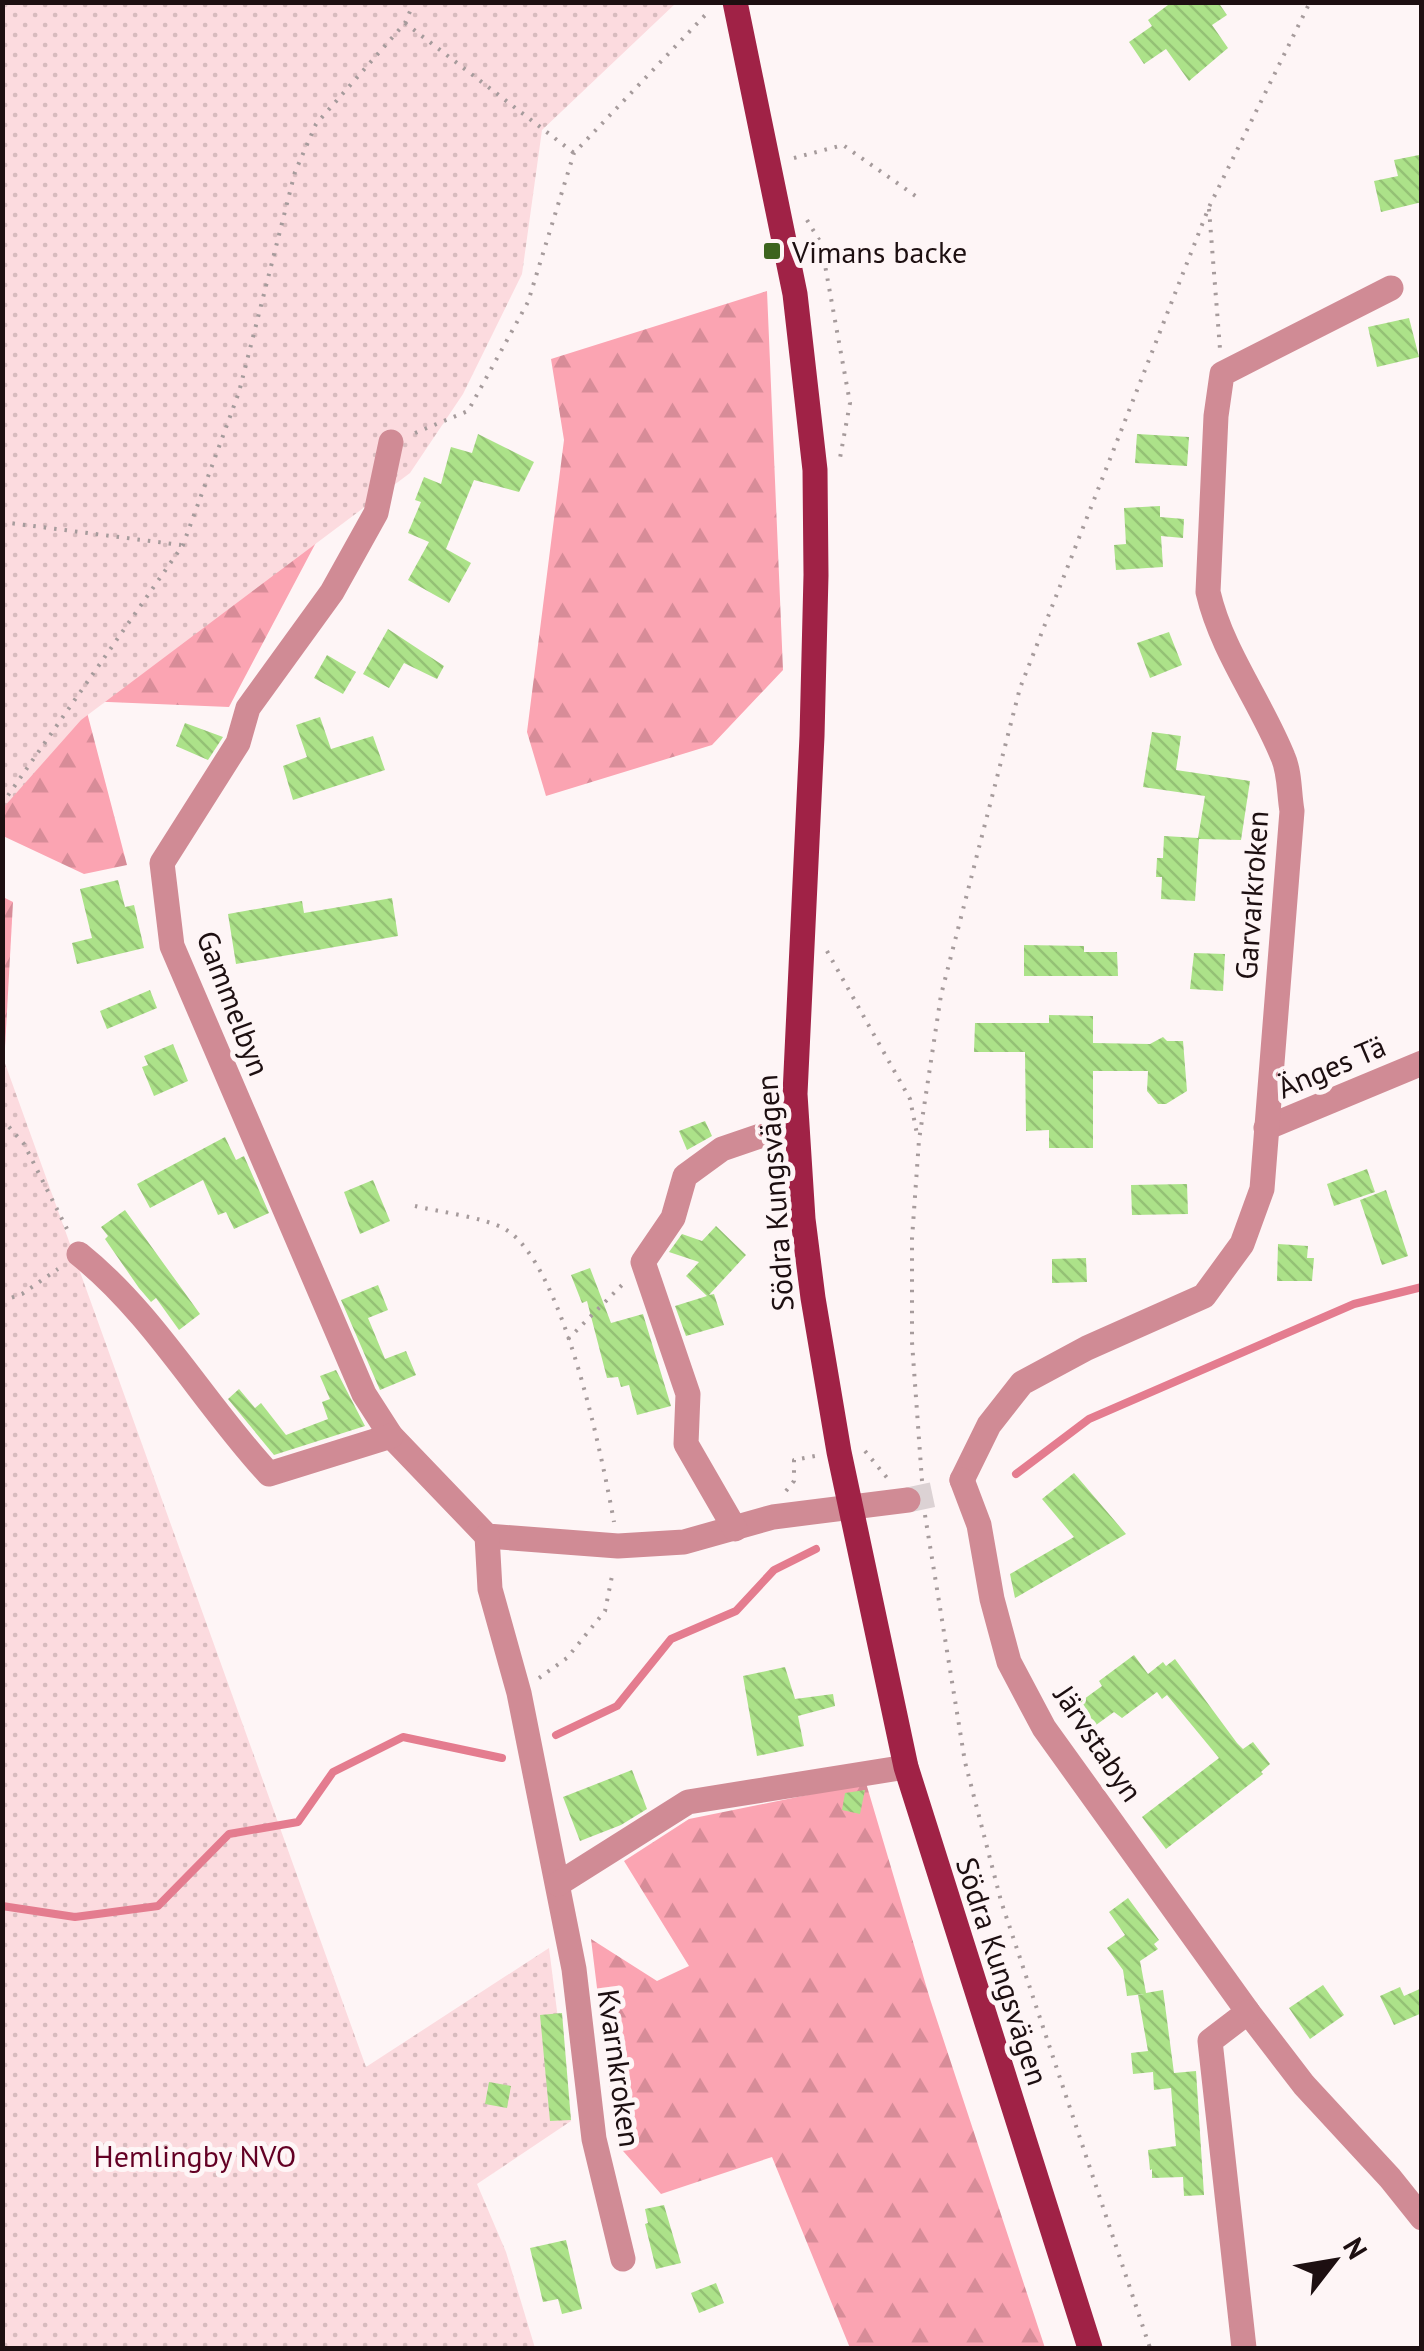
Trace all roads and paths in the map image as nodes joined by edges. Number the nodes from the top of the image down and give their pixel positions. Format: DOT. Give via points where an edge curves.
graph roads {
  1 [pos="414,2"];
  2 [pos="717,2"];
  3 [pos="734,2"];
  4 [pos="1310,2"];
  5 [pos="404,23"];
  6 [pos="574,153"];
  7 [pos="789,160"];
  8 [pos="916,197"];
  9 [pos="1209,207"];
  10 [pos="1391,288"];
  11 [pos="1222,374"];
  12 [pos="391,442"];
  13 [pos="2,522"];
  14 [pos="183,545"];
  15 [pos="2,804"];
  16 [pos="825,946"];
  17 [pos="823,966"];
  18 [pos="1422,1062"];
  19 [pos="2,1118"];
  20 [pos="1266,1128"];
  21 [pos="797,1133"];
  22 [pos="414,1206"];
  23 [pos="79,1254"];
  24 [pos="643,1262"];
  25 [pos="2,1301"];
  26 [pos="568,1339"];
  27 [pos="391,1436"];
  28 [pos="839,1452"];
  29 [pos="889,1480"];
  30 [pos="932,1495"];
  31 [pos="850,1506"];
  32 [pos="762,1520"];
  33 [pos="735,1529"];
  34 [pos="487,1536"];
  35 [pos="618,1546"];
  36 [pos="519,1692"];
  37 [pos="906,1767"];
  38 [pos="558,1884"];
  39 [pos="1248,2012"];
  40 [pos="1422,2218"];
  41 [pos="624,2258"];
  42 [pos="1090,2348"];
  43 [pos="1150,2348"];
  44 [pos="1244,2348"];
  1 -- 5 [label="path"];
  2 -- 6 [label="path"];
  3 -- 21 [label="main road, Södra Kungsvägen" via="795,294 814,470"];
  4 -- 9 [label="path"];
  5 -- 6 [label="path"];
  5 -- 14 [label="path" via="316,124 295,172 239,392"];
  6 -- 12 [label="path" via="528,302 468,412"];
  7 -- 8 [label="path" via="843,145"];
  9 -- 11 [label="path"];
  9 -- 30 [label="path" via="1020,688 941,995 918,1140 912,1240 912,1342"];
  10 -- 11 [label="street"];
  11 -- 20 [label="street, Garvarkroken" via="1208,592 1214,619 1285,760 1292,812"];
  12 -- 27 [label="street, Gammelbyn" via="376,512 332,592 248,708 238,743 162,863 172,946 364,1394"];
  13 -- 14 [label="path"];
  14 -- 15 [label="path"];
  16 -- 17 [label="path"];
  18 -- 20 [label="street, Änges Tä"];
  19 -- 23 [label="path" via="24,1144"];
  20 -- 30 [label="street, Garvarkroken" via="1262,1188 1249,1226 1204,1296 1022,1383"];
  21 -- 24 [label="street" via="763,1135 722,1150 685,1176 674,1218"];
  21 -- 28 [label="main road, Södra Kungsvägen" via="813,1298"];
  22 -- 26 [label="path" via="503,1228 527,1247"];
  23 -- 25 [label="path"];
  23 -- 27 [label="street" via="131,1306 269,1474"];
  24 -- 26 [label="path"];
  24 -- 33 [label="street" via="688,1394 686,1444"];
  26 -- 35 [label="path"];
  27 -- 34 [label="street, Gammelbyn"];
  28 -- 29 [label="path" via="864,1450"];
  28 -- 31 [label="main road, Södra Kungsvägen"];
  28 -- 32 [label="path" via="794,1460 794,1481"];
  30 -- 31 [label="street"];
  30 -- 39 [label="street, Järvstabyn" via="979,1525 1008,1662 1044,1728"];
  30 -- 43 [label="path" via="965,1762 1001,1901"];
  31 -- 32 [label="street"];
  31 -- 37 [label="main road, Södra Kungsvägen"];
  32 -- 33 [label="street"];
  33 -- 35 [label="street" via="684,1542"];
  34 -- 35 [label="street"];
  34 -- 36 [label="street, Kvarnkroken" via="490,1589"];
  35 -- 36 [label="path" via="605,1611 567,1658"];
  36 -- 38 [label="street, Kvarnkroken"];
  37 -- 38 [label="street" via="688,1802"];
  37 -- 42 [label="main road, Södra Kungsvägen"];
  38 -- 41 [label="street, Kvarnkroken" via="594,2139"];
  39 -- 40 [label="street, Järvstabyn"];
  39 -- 44 [label="street" via="1210,2041"];
}
